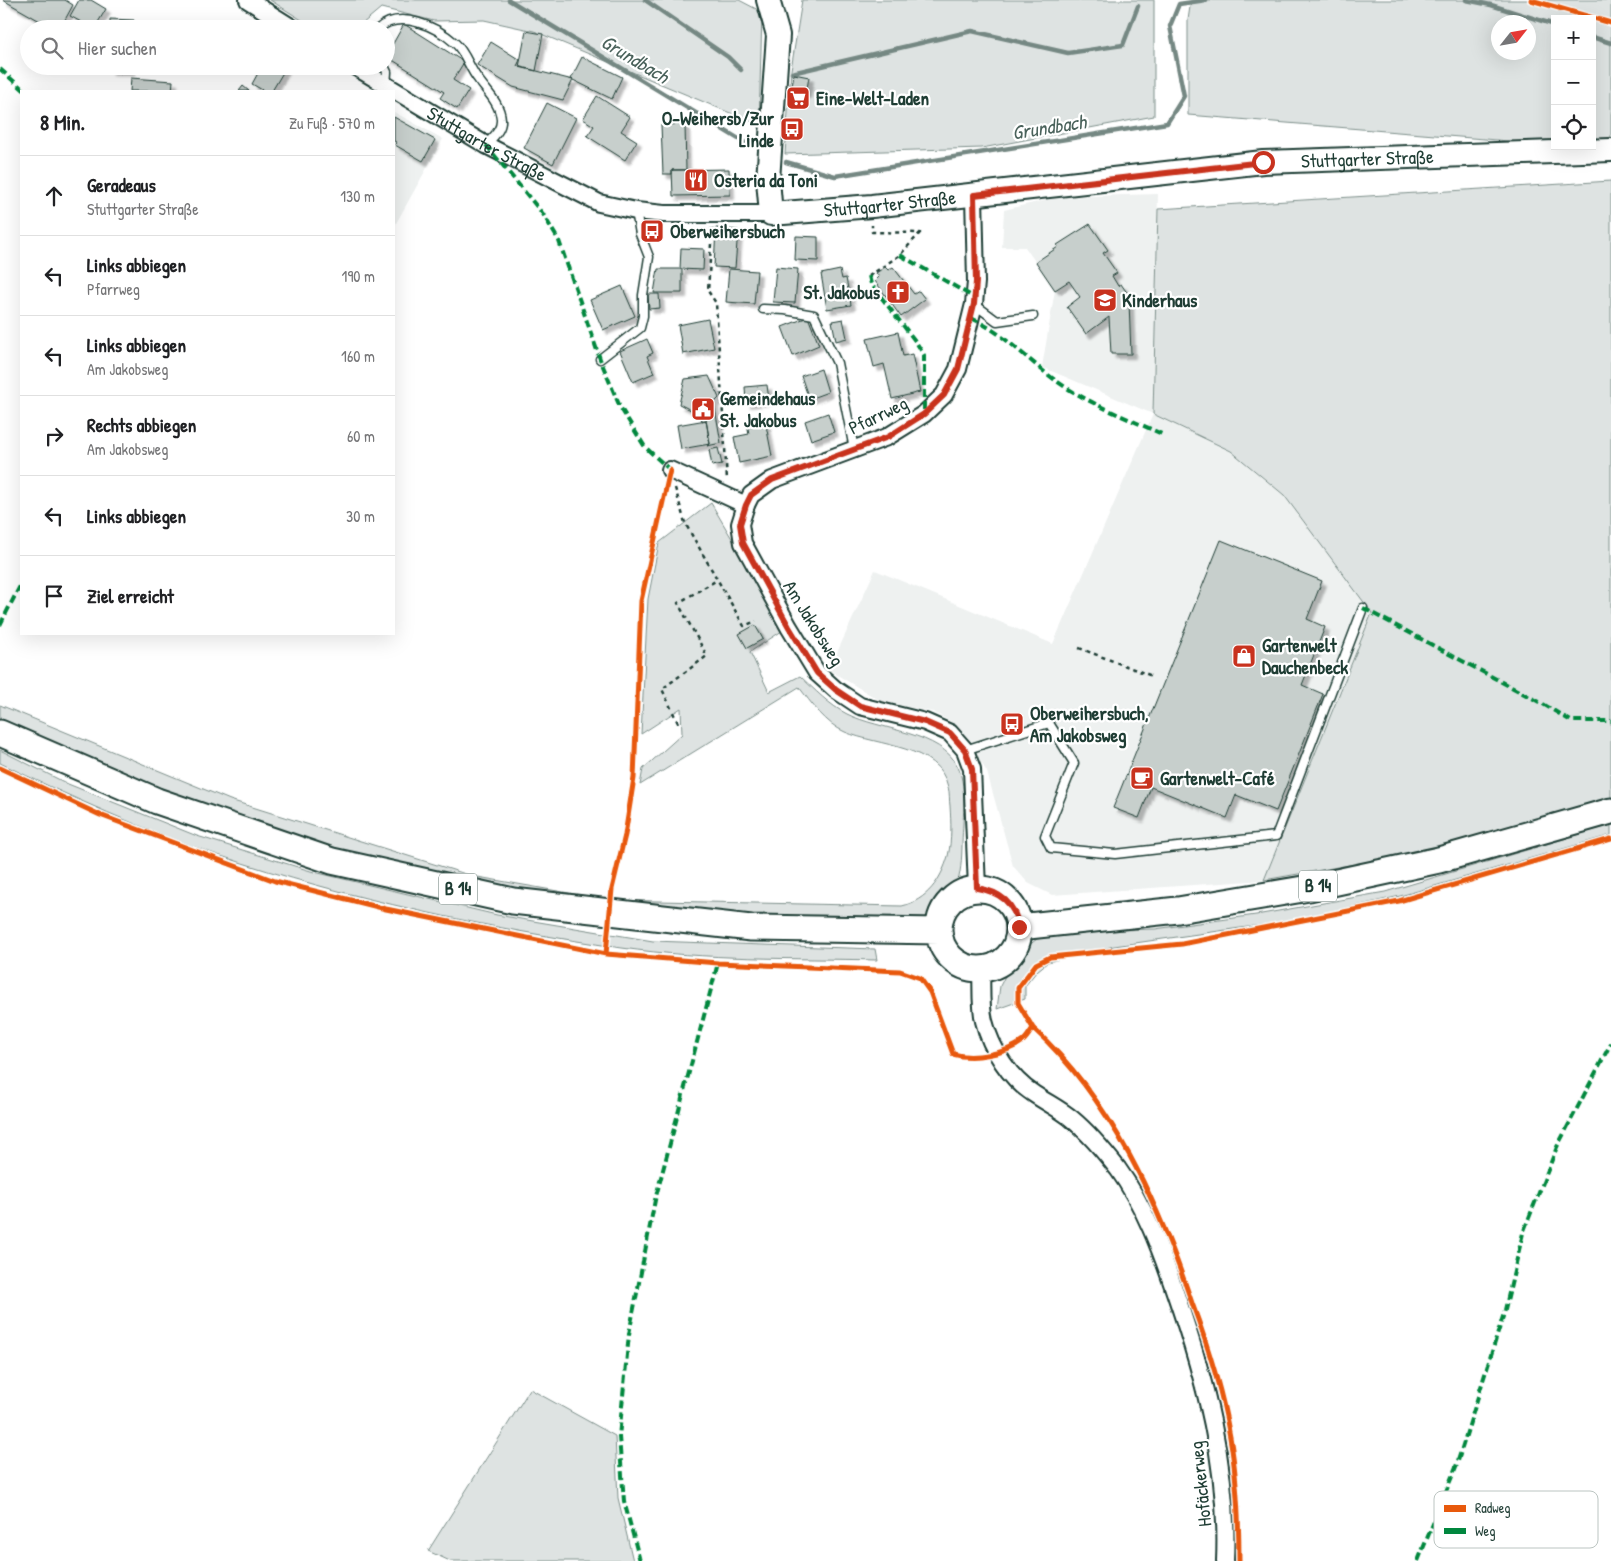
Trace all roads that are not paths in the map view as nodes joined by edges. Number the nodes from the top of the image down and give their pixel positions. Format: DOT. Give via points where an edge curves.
graph roads {
  1 [pos="248,0"];
  2 [pos="768,0"];
  3 [pos="280,20"];
  4 [pos="395,20"];
  5 [pos="368,75"];
  6 [pos="387,75"];
  7 [pos="386,86"];
  8 [pos="393,90"];
  9 [pos="395,91"];
  10 [pos="486,145"];
  11 [pos="1611,150"];
  12 [pos="974,195"];
  13 [pos="636,211"];
  14 [pos="772,214"];
  15 [pos="974,304"];
  16 [pos="763,309"];
  17 [pos="1033,316"];
  18 [pos="600,358"];
  19 [pos="854,449"];
  20 [pos="670,470"];
  21 [pos="746,505"];
  22 [pos="1363,608"];
  23 [pos="0,733"];
  24 [pos="965,750"];
  25 [pos="1611,810"];
  26 [pos="977,888"];
  27 [pos="1019,927"];
  28 [pos="939,930"];
  29 [pos="981,968"];
  30 [pos="1225,1561"];
  1 -- 3 [label="street"];
  2 -- 14 [label="street" via="778,35 768,180"];
  4 -- 10 [label="lane" via="421,24 456,43 476,78 492,97 501,119 498,131"];
  5 -- 7 [label="street, Stuttgarter Straße"];
  6 -- 7 [label="lane"];
  7 -- 8 [label="street, Stuttgarter Straße"];
  9 -- 10 [label="street, Stuttgarter Straße"];
  10 -- 13 [label="street, Stuttgarter Straße" via="599,203"];
  11 -- 12 [label="street, Stuttgarter Straße" via="1263,162"];
  12 -- 14 [label="street, Stuttgarter Straße"];
  12 -- 15 [label="street, Pfarrweg"];
  13 -- 14 [label="street, Stuttgarter Straße"];
  13 -- 18 [label="lane" via="640,234 650,257 643,316 640,328"];
  15 -- 17 [label="lane" via="997,321"];
  15 -- 19 [label="street, Pfarrweg" via="958,369 944,395 924,414 888,437"];
  16 -- 19 [label="lane" via="814,315 837,363"];
  19 -- 21 [label="street, Pfarrweg" via="772,480 751,495"];
  20 -- 21 [label="street"];
  21 -- 24 [label="street, Am Jakobsweg" via="740,524 743,543 817,673 860,706 925,722 950,733"];
  22 -- 24 [label="lane" via="1276,836 1115,854 1051,848 1045,836 1074,763 1049,723"];
  23 -- 28 [label="main road, B 14" via="157,802 332,861 513,901 751,928"];
  24 -- 26 [label="street, Am Jakobsweg" via="972,769"];
  25 -- 27 [label="main road, B 14" via="1439,860 1309,888 1178,910"];
  26 -- 27 [label="main road" via="1002,896 1014,910"];
  26 -- 28 [label="main road" via="950,901 942,914"];
  27 -- 29 [label="main road" via="1017,942 1008,956 996,965"];
  28 -- 29 [label="main road" via="948,953 957,962"];
  29 -- 30 [label="street, Hofäckerweg" via="984,1020 996,1053 1019,1082 1072,1118 1103,1150 1143,1212 1164,1261 1188,1329 1212,1416 1225,1510"];
}
